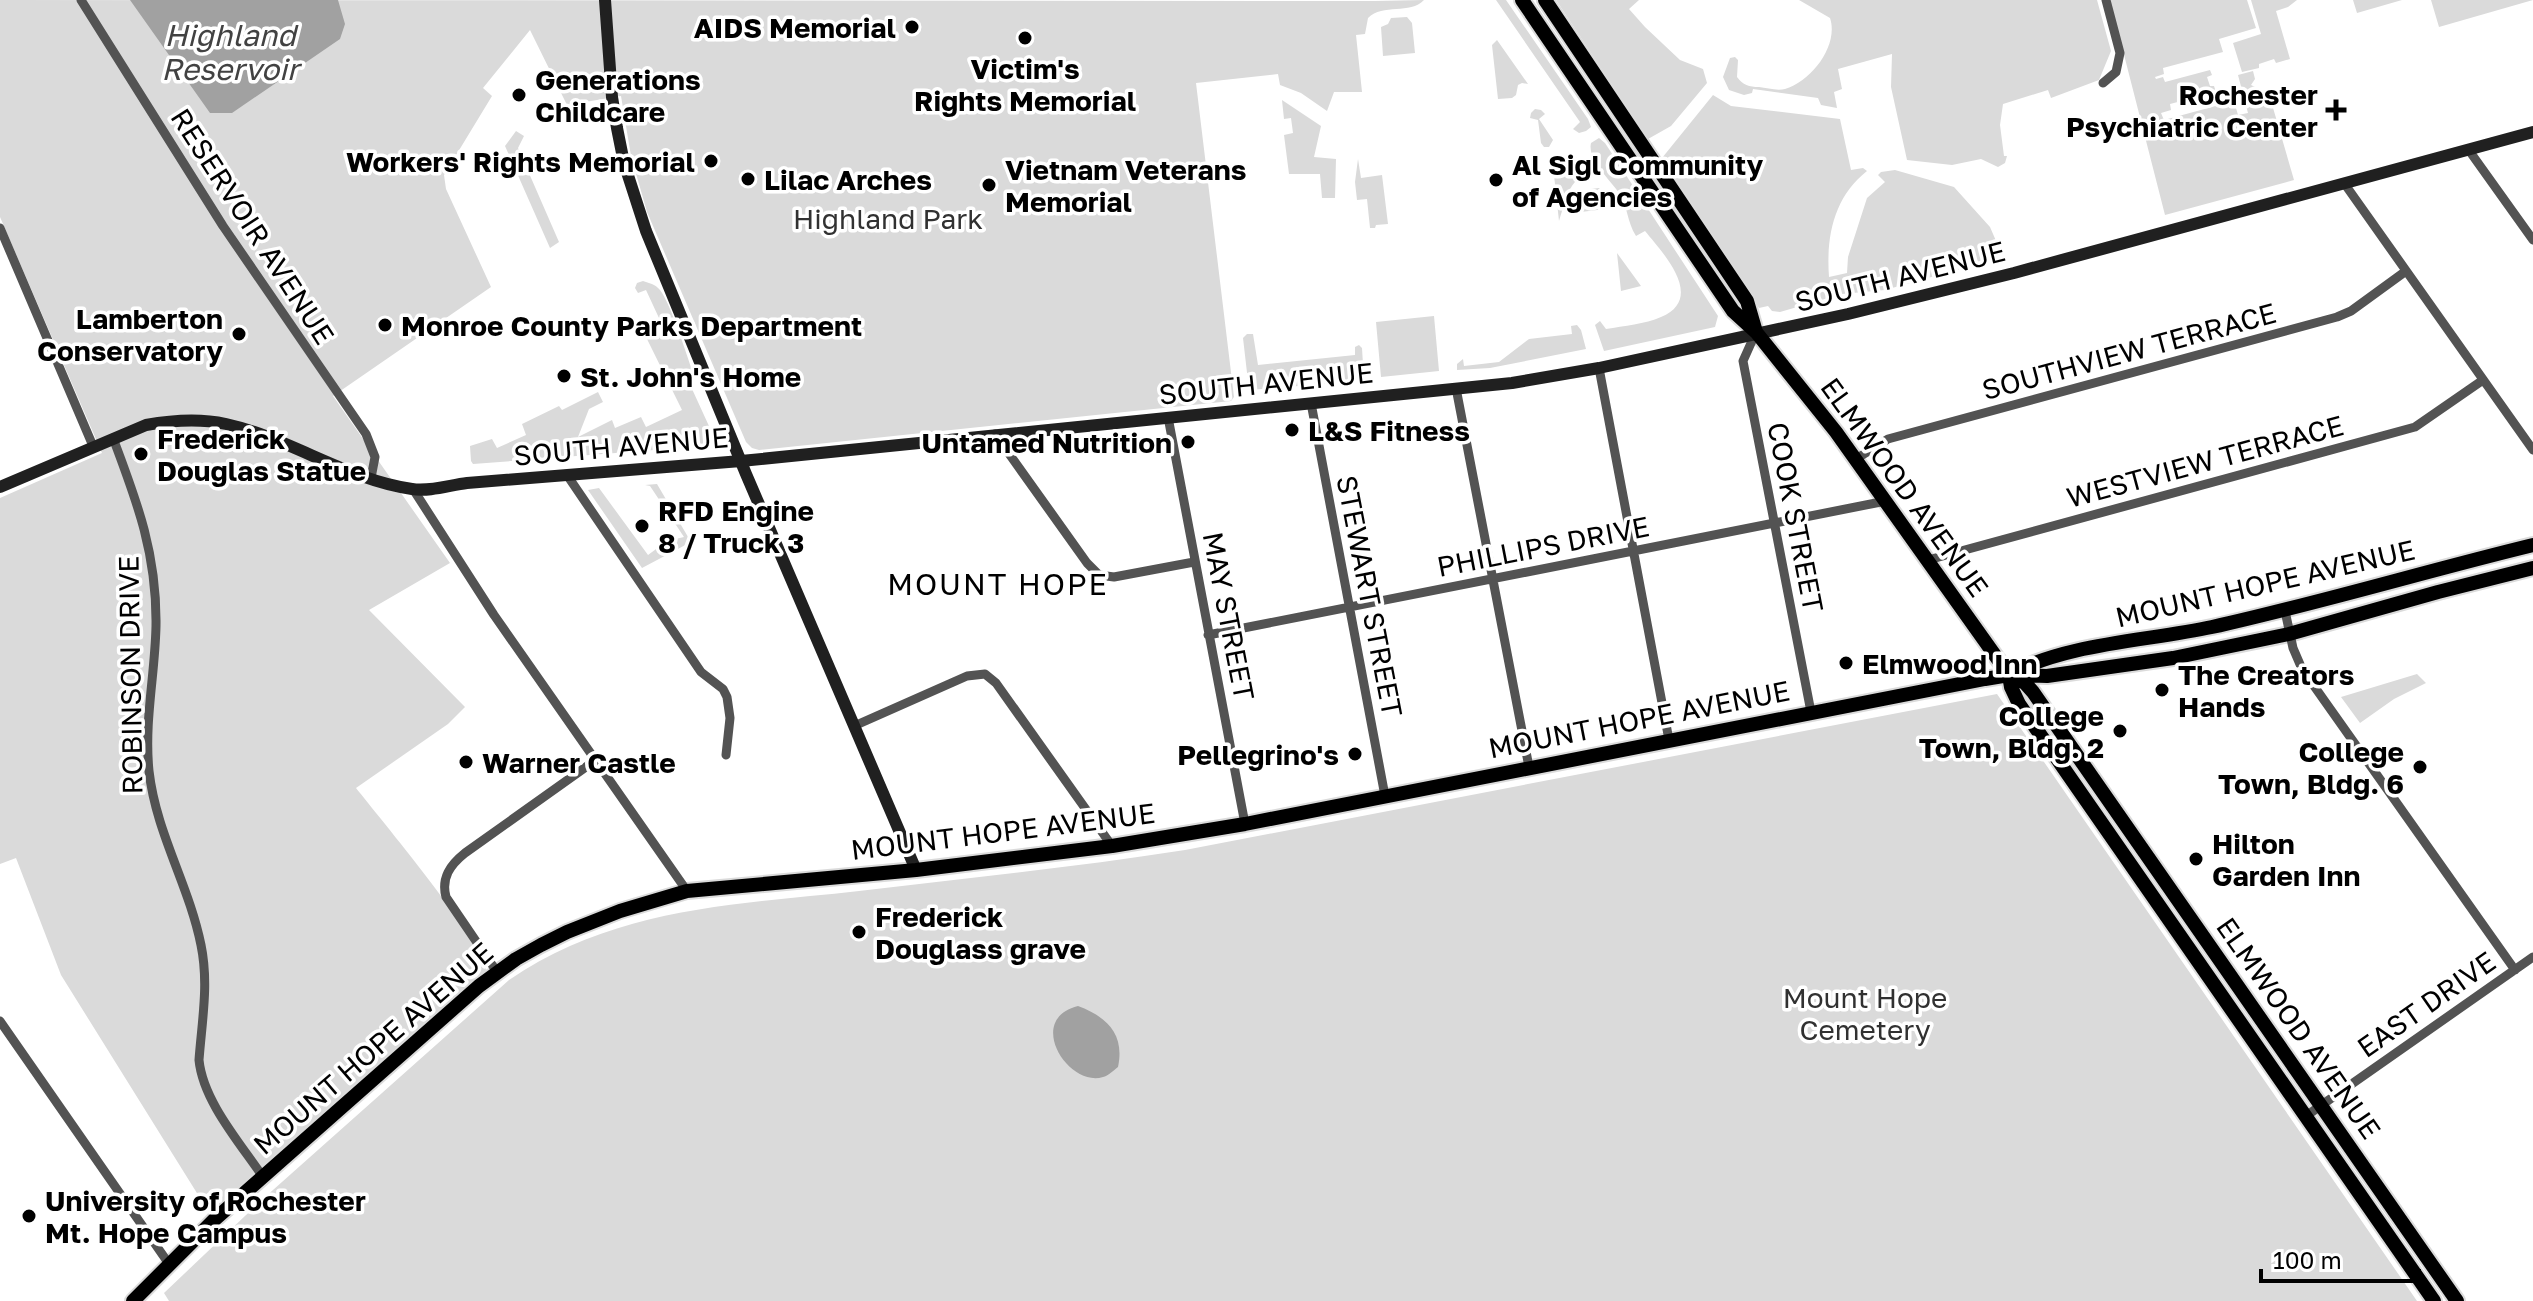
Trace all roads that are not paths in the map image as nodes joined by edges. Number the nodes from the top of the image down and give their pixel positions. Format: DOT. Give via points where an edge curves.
graph roads {
  1 [pos="81,0"];
  2 [pos="605,0"];
  3 [pos="1522,0"];
  4 [pos="1545,0"];
  5 [pos="2106,0"];
  6 [pos="2103,83"];
  7 [pos="2533,132"];
  8 [pos="2468,149"];
  9 [pos="2344,183"];
  10 [pos="0,228"];
  11 [pos="2533,240"];
  12 [pos="2406,271"];
  13 [pos="1756,332"];
  14 [pos="1599,368"];
  15 [pos="2483,380"];
  16 [pos="1456,388"];
  17 [pos="1311,403"];
  18 [pos="1168,417"];
  19 [pos="995,434"];
  20 [pos="113,438"];
  21 [pos="93,446"];
  22 [pos="2533,450"];
  23 [pos="1856,459"];
  24 [pos="741,461"];
  25 [pos="567,475"];
  26 [pos="371,478"];
  27 [pos="0,487"];
  28 [pos="413,489"];
  29 [pos="1886,501"];
  30 [pos="1776,523"];
  31 [pos="2533,545"];
  32 [pos="1634,551"];
  33 [pos="1928,560"];
  34 [pos="1194,562"];
  35 [pos="2533,568"];
  36 [pos="1492,578"];
  37 [pos="1349,607"];
  38 [pos="2285,611"];
  39 [pos="2289,634"];
  40 [pos="1208,635"];
  41 [pos="2009,675"];
  42 [pos="1811,712"];
  43 [pos="854,726"];
  44 [pos="1669,740"];
  45 [pos="726,755"];
  46 [pos="597,759"];
  47 [pos="1529,767"];
  48 [pos="1385,796"];
  49 [pos="1245,824"];
  50 [pos="1112,846"];
  51 [pos="916,870"];
  52 [pos="687,891"];
  53 [pos="2533,957"];
  54 [pos="2515,970"];
  55 [pos="497,972"];
  56 [pos="0,1021"];
  57 [pos="2321,1105"];
  58 [pos="2306,1116"];
  59 [pos="263,1177"];
  60 [pos="169,1264"];
  61 [pos="133,1301"];
  62 [pos="2434,1301"];
  63 [pos="2457,1301"];
  1 -- 26 [label="street, RESERVOIR AVENUE" via="223,226 366,434 375,457"];
  2 -- 24 [label="main road" via="612,97 634,198"];
  3 -- 13 [label="main road, ELMWOOD AVENUE" via="1733,311"];
  4 -- 13 [label="main road, ELMWOOD AVENUE" via="1747,301"];
  5 -- 6 [label="street" via="2120,53 2116,72"];
  7 -- 8 [label="main road, SOUTH AVENUE"];
  8 -- 9 [label="main road, SOUTH AVENUE"];
  8 -- 11 [label="street"];
  9 -- 12 [label="street"];
  9 -- 13 [label="main road, SOUTH AVENUE" via="2014,273 1792,328"];
  10 -- 21 [label="street"];
  12 -- 15 [label="street"];
  12 -- 23 [label="street, SOUTHVIEW TERRACE" via="2337,317 1888,439"];
  13 -- 14 [label="main road, SOUTH AVENUE"];
  13 -- 23 [label="main road, ELMWOOD AVENUE"];
  13 -- 30 [label="street, COOK STREET" via="1743,361"];
  14 -- 16 [label="main road, SOUTH AVENUE"];
  14 -- 32 [label="street"];
  15 -- 22 [label="street"];
  15 -- 33 [label="street, WESTVIEW TERRACE" via="2415,427"];
  16 -- 17 [label="main road, SOUTH AVENUE"];
  16 -- 36 [label="street"];
  17 -- 18 [label="main road, SOUTH AVENUE"];
  17 -- 37 [label="street, STEWART STREET"];
  18 -- 19 [label="main road, SOUTH AVENUE"];
  18 -- 34 [label="street, MAY STREET"];
  19 -- 24 [label="main road, SOUTH AVENUE"];
  19 -- 34 [label="street" via="1099,575 1114,577"];
  20 -- 21 [label="main road, SOUTH AVENUE"];
  20 -- 26 [label="main road, SOUTH AVENUE" via="171,420 223,423"];
  20 -- 59 [label="street, ROBINSON DRIVE" via="145,526 154,575 149,770 163,834 201,945 206,983 200,1071 209,1095"];
  21 -- 27 [label="main road, SOUTH AVENUE"];
  23 -- 29 [label="main road, ELMWOOD AVENUE"];
  24 -- 25 [label="main road, SOUTH AVENUE"];
  24 -- 43 [label="main road"];
  25 -- 28 [label="main road, SOUTH AVENUE"];
  25 -- 45 [label="street" via="701,672 723,689 730,707"];
  26 -- 28 [label="main road, SOUTH AVENUE"];
  28 -- 46 [label="street" via="494,615"];
  29 -- 30 [label="street, PHILLIPS DRIVE"];
  29 -- 33 [label="main road, ELMWOOD AVENUE"];
  30 -- 32 [label="street, PHILLIPS DRIVE"];
  30 -- 42 [label="street, COOK STREET"];
  31 -- 38 [label="main road, MOUNT HOPE AVENUE"];
  32 -- 36 [label="street, PHILLIPS DRIVE"];
  32 -- 44 [label="street"];
  33 -- 41 [label="main road, ELMWOOD AVENUE"];
  34 -- 40 [label="street, MAY STREET"];
  35 -- 39 [label="main road, MOUNT HOPE AVENUE"];
  36 -- 37 [label="street, PHILLIPS DRIVE"];
  36 -- 47 [label="street"];
  37 -- 40 [label="street, PHILLIPS DRIVE"];
  37 -- 48 [label="street, STEWART STREET"];
  38 -- 39 [label="street"];
  38 -- 41 [label="main road, MOUNT HOPE AVENUE" via="2050,657"];
  39 -- 41 [label="main road, MOUNT HOPE AVENUE" via="2160,660 2047,676"];
  39 -- 54 [label="street" via="2314,687"];
  40 -- 49 [label="street, MAY STREET"];
  41 -- 42 [label="main road, MOUNT HOPE AVENUE"];
  41 -- 57 [label="main road, ELMWOOD AVENUE" via="2029,687"];
  41 -- 58 [label="main road, ELMWOOD AVENUE" via="2019,704"];
  42 -- 44 [label="main road, MOUNT HOPE AVENUE"];
  43 -- 50 [label="street" via="967,676 985,674"];
  43 -- 51 [label="main road"];
  44 -- 47 [label="main road, MOUNT HOPE AVENUE"];
  46 -- 52 [label="street"];
  46 -- 55 [label="street" via="449,868 446,897"];
  47 -- 48 [label="main road, MOUNT HOPE AVENUE"];
  48 -- 49 [label="main road, MOUNT HOPE AVENUE"];
  49 -- 50 [label="main road, MOUNT HOPE AVENUE"];
  50 -- 51 [label="main road, MOUNT HOPE AVENUE"];
  51 -- 52 [label="main road, MOUNT HOPE AVENUE"];
  52 -- 55 [label="main road, MOUNT HOPE AVENUE" via="567,932"];
  53 -- 54 [label="street, EAST DRIVE"];
  54 -- 57 [label="street, EAST DRIVE"];
  55 -- 59 [label="main road, MOUNT HOPE AVENUE"];
  56 -- 60 [label="street"];
  57 -- 58 [label="street, EAST DRIVE"];
  57 -- 63 [label="main road, ELMWOOD AVENUE"];
  58 -- 62 [label="main road, ELMWOOD AVENUE"];
  59 -- 60 [label="main road, MOUNT HOPE AVENUE"];
  60 -- 61 [label="main road, MOUNT HOPE AVENUE"];
}
